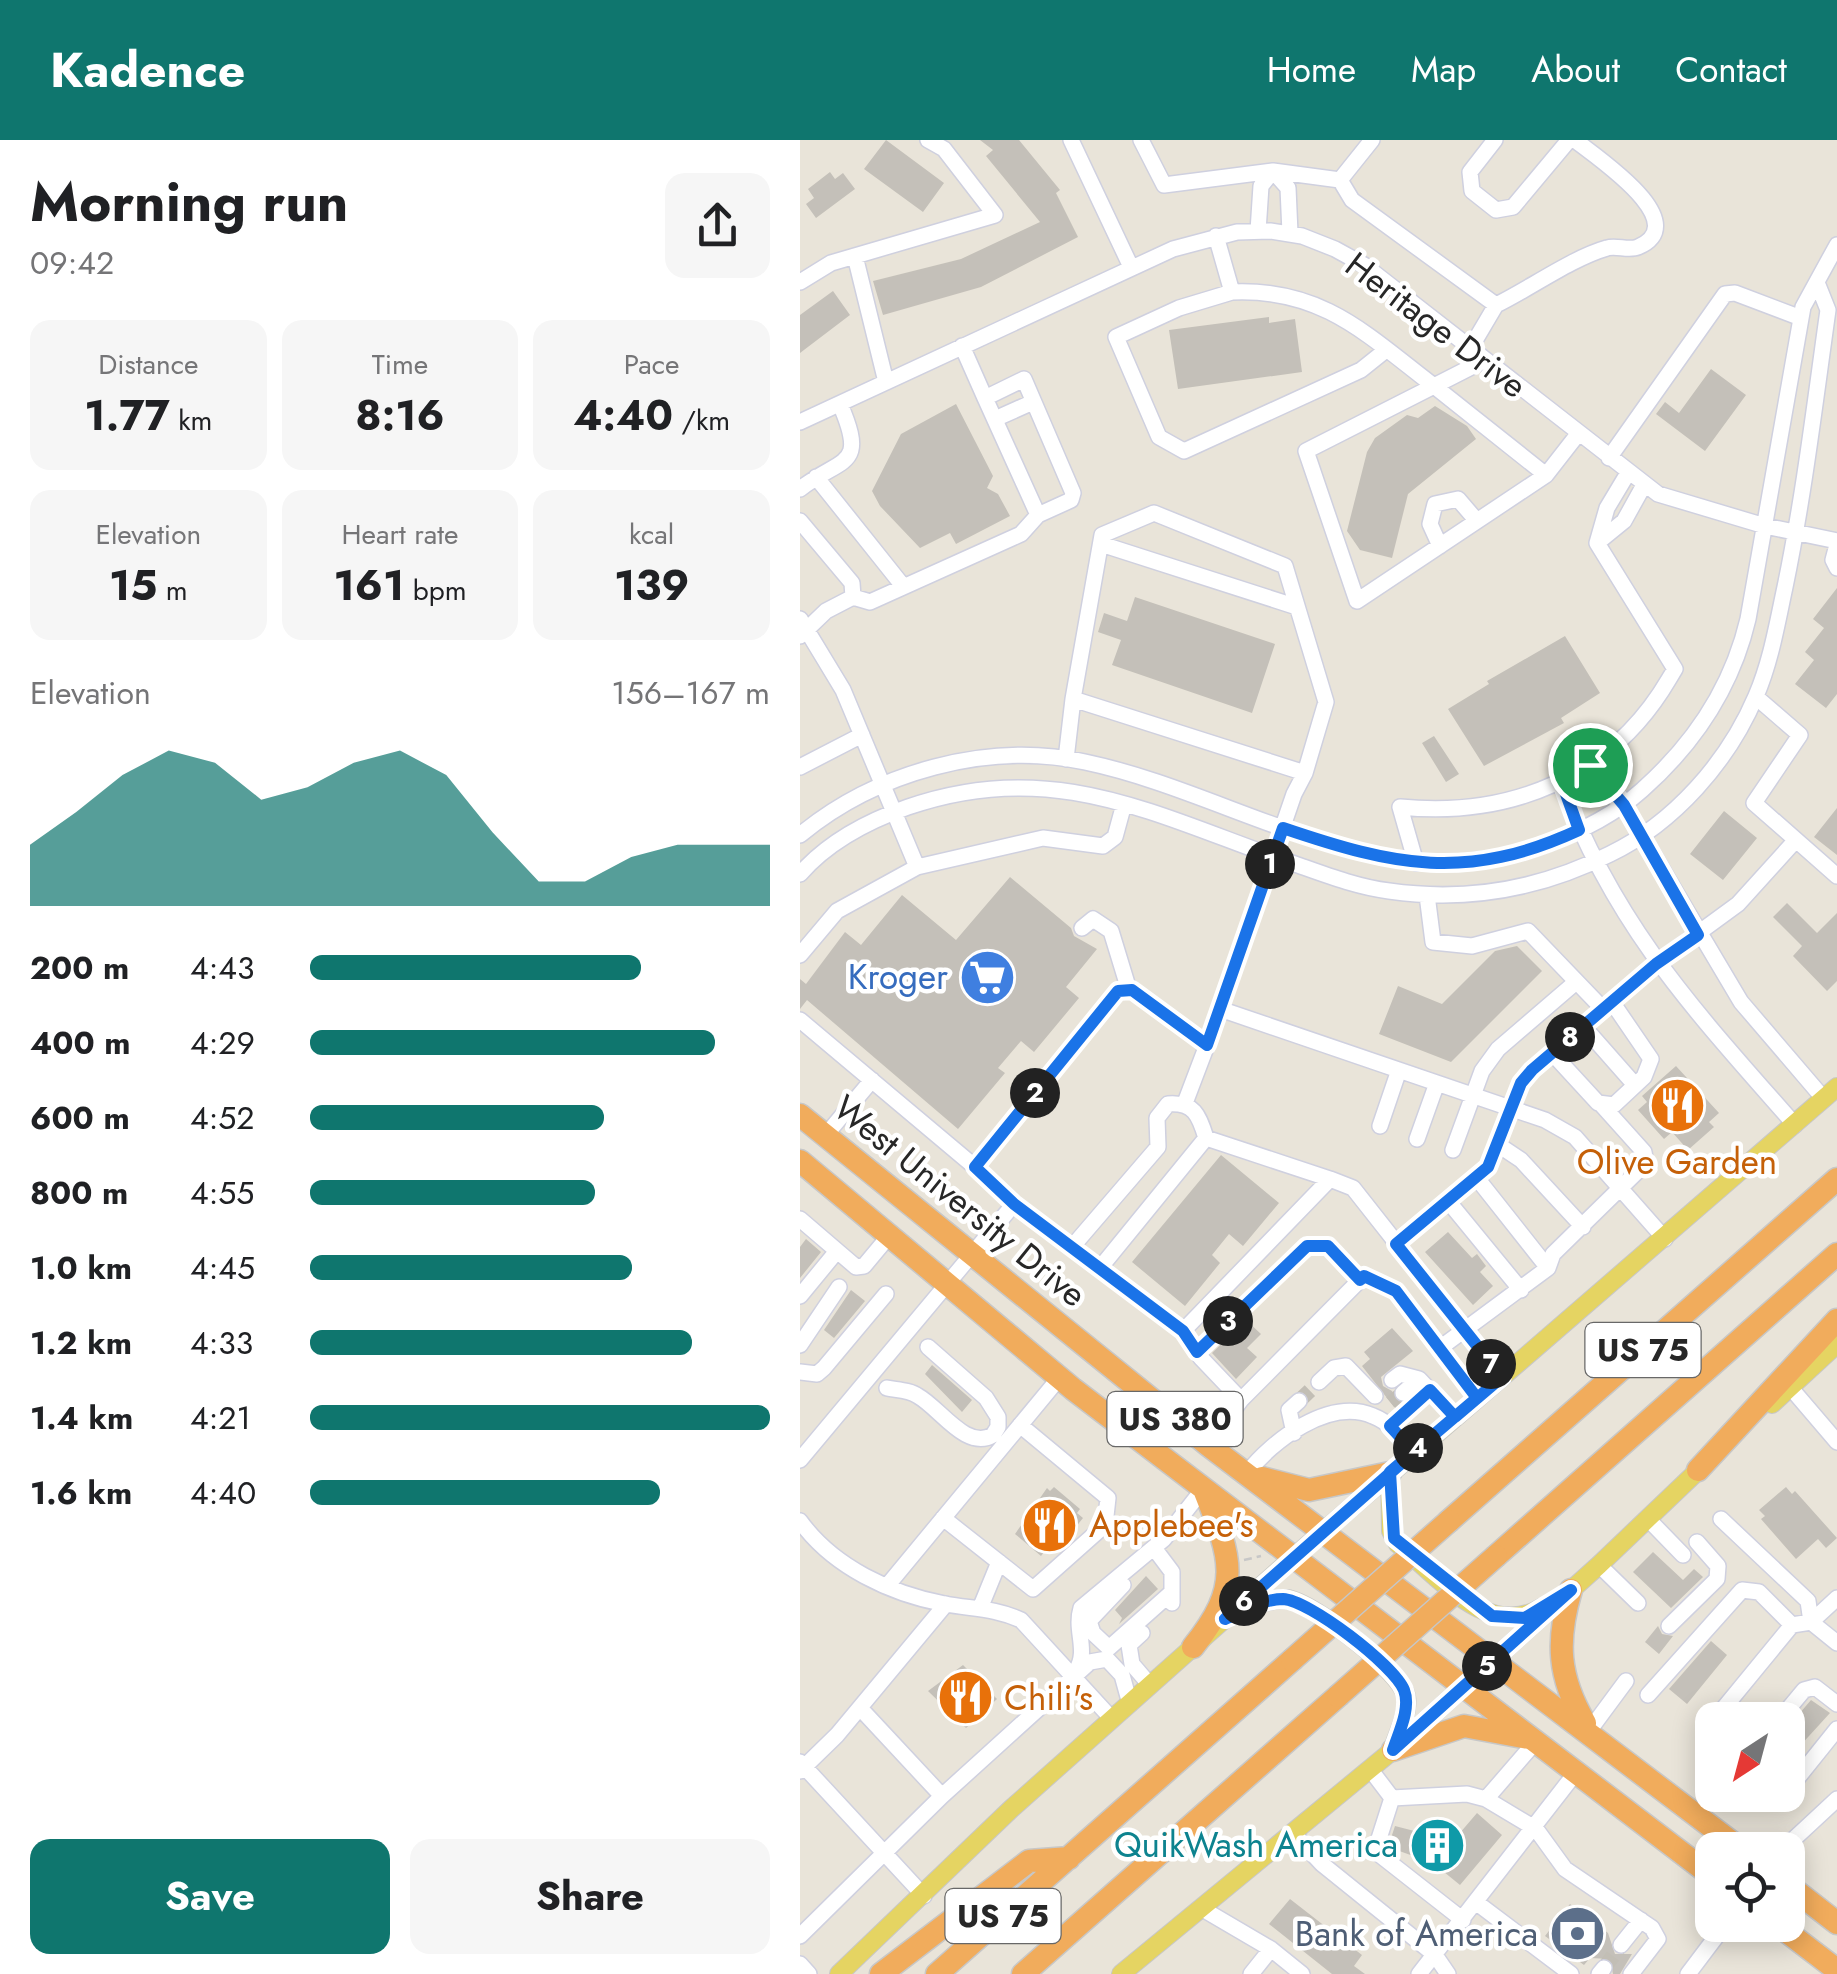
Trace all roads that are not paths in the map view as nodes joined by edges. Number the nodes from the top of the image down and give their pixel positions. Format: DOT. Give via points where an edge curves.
graph roads {
  1 [pos="928,140"];
  2 [pos="1071,140"];
  3 [pos="1141,140"];
  4 [pos="1372,140"];
  5 [pos="1495,140"];
  6 [pos="1572,140"];
  7 [pos="1273,171"];
  8 [pos="1340,180"];
  9 [pos="1258,232"];
  10 [pos="1290,233"];
  11 [pos="1216,236"];
  12 [pos="1837,244"];
  13 [pos="855,256"];
  14 [pos="1131,267"];
  15 [pos="800,282"];
  16 [pos="1818,285"];
  17 [pos="1232,292"];
  18 [pos="1496,306"];
  19 [pos="1801,318"];
  20 [pos="962,346"];
  21 [pos="1470,348"];
  22 [pos="1386,350"];
  23 [pos="1485,360"];
  24 [pos="886,382"];
  25 [pos="1434,386"];
  26 [pos="985,398"];
  27 [pos="1033,402"];
  28 [pos="840,404"];
  29 [pos="995,419"];
  30 [pos="800,422"];
  31 [pos="1578,434"];
  32 [pos="1609,458"];
  33 [pos="1628,473"];
  34 [pos="1546,475"];
  35 [pos="816,477"];
  36 [pos="1644,485"];
  37 [pos="800,490"];
  38 [pos="1038,515"];
  39 [pos="1478,521"];
  40 [pos="800,522"];
  41 [pos="1764,526"];
  42 [pos="1796,532"];
  43 [pos="1598,543"];
  44 [pos="1837,543"];
  45 [pos="1100,544"];
  46 [pos="1440,546"];
  47 [pos="1837,568"];
  48 [pos="903,586"];
  49 [pos="853,598"];
  50 [pos="1297,607"];
  51 [pos="803,629"];
  52 [pos="1756,697"];
  53 [pos="1074,699"];
  54 [pos="862,735"];
  55 [pos="1066,759"];
  56 [pos="1590,765"];
  57 [pos="800,767"];
  58 [pos="1305,774"];
  59 [pos="1562,783"];
  60 [pos="883,785"];
  61 [pos="1124,804"];
  62 [pos="1624,805"];
  63 [pos="895,812"];
  64 [pos="1283,828"];
  65 [pos="1579,830"];
  66 [pos="800,835"];
  67 [pos="1643,835"];
  68 [pos="1794,841"];
  69 [pos="1273,856"];
  70 [pos="1594,862"];
  71 [pos="1416,864"];
  72 [pos="917,867"];
  73 [pos="800,874"];
  74 [pos="1837,876"];
  75 [pos="1427,895"];
  76 [pos="1082,928"];
  77 [pos="1698,935"];
  78 [pos="800,955"];
  79 [pos="1656,964"];
  80 [pos="1576,982"];
  81 [pos="1129,990"];
  82 [pos="1607,1005"];
  83 [pos="1220,1009"];
  84 [pos="800,1020"];
  85 [pos="1582,1026"];
  86 [pos="1207,1045"];
  87 [pos="1552,1053"];
  88 [pos="1399,1070"];
  89 [pos="872,1080"];
  90 [pos="1437,1083"];
  91 [pos="1635,1086"];
  92 [pos="1831,1093"];
  93 [pos="1470,1095"];
  94 [pos="1185,1103"];
  95 [pos="1600,1103"];
  96 [pos="1511,1108"];
  97 [pos="800,1115"];
  98 [pos="1794,1125"];
  99 [pos="1380,1126"];
  100 [pos="825,1136"];
  101 [pos="1206,1138"];
  102 [pos="1417,1139"];
  103 [pos="1497,1144"];
  104 [pos="1453,1150"];
  105 [pos="800,1161"];
  106 [pos="975,1167"];
  107 [pos="1476,1177"];
  108 [pos="1330,1178"];
  109 [pos="1837,1179"];
  110 [pos="1623,1190"];
  111 [pos="1448,1200"];
  112 [pos="1014,1204"];
  113 [pos="800,1219"];
  114 [pos="1582,1228"];
  115 [pos="889,1236"];
  116 [pos="1665,1239"];
  117 [pos="1396,1244"];
  118 [pos="1072,1247"];
  119 [pos="838,1252"];
  120 [pos="1837,1254"];
  121 [pos="971,1257"];
  122 [pos="1100,1268"];
  123 [pos="1548,1268"];
  124 [pos="1360,1280"];
  125 [pos="946,1284"];
  126 [pos="839,1287"];
  127 [pos="1521,1290"];
  128 [pos="886,1294"];
  129 [pos="800,1296"];
  130 [pos="1837,1320"];
  131 [pos="1464,1329"];
  132 [pos="1183,1331"];
  133 [pos="800,1344"];
  134 [pos="1837,1344"];
  135 [pos="928,1348"];
  136 [pos="1440,1348"];
  137 [pos="1197,1352"];
  138 [pos="800,1372"];
  139 [pos="1060,1377"];
  140 [pos="1502,1377"];
  141 [pos="1319,1382"];
  142 [pos="1424,1384"];
  143 [pos="1790,1387"];
  144 [pos="886,1388"];
  145 [pos="1477,1398"];
  146 [pos="1242,1400"];
  147 [pos="1299,1401"];
  148 [pos="1387,1402"];
  149 [pos="1455,1417"];
  150 [pos="1020,1425"];
  151 [pos="1294,1433"];
  152 [pos="1837,1442"];
  153 [pos="1208,1445"];
  154 [pos="1414,1452"];
  155 [pos="800,1460"];
  156 [pos="1698,1470"];
  157 [pos="1390,1472"];
  158 [pos="1247,1474"];
  159 [pos="1203,1489"];
  160 [pos="944,1518"];
  161 [pos="1648,1518"];
  162 [pos="1721,1519"];
  163 [pos="800,1521"];
  164 [pos="1324,1531"];
  165 [pos="1697,1542"];
  166 [pos="1154,1548"];
  167 [pos="1683,1555"];
  168 [pos="1294,1557"];
  169 [pos="999,1562"];
  170 [pos="1600,1565"];
  171 [pos="888,1586"];
  172 [pos="1571,1590"];
  173 [pos="1172,1592"];
  174 [pos="1837,1598"];
  175 [pos="946,1604"];
  176 [pos="1638,1604"];
  177 [pos="980,1606"];
  178 [pos="1225,1619"];
  179 [pos="1811,1622"];
  180 [pos="1792,1625"];
  181 [pos="1669,1626"];
  182 [pos="1078,1628"];
  183 [pos="1837,1643"];
  184 [pos="1130,1645"];
  185 [pos="1193,1647"];
  186 [pos="1107,1659"];
  187 [pos="1494,1660"];
  188 [pos="1074,1674"];
  189 [pos="1626,1681"];
  190 [pos="1150,1685"];
  191 [pos="1465,1686"];
  192 [pos="1648,1695"];
  193 [pos="1729,1702"];
  194 [pos="1794,1702"];
  195 [pos="1130,1704"];
  196 [pos="1837,1704"];
  197 [pos="860,1708"];
  198 [pos="1112,1719"];
  199 [pos="1837,1729"];
  200 [pos="1590,1731"];
  201 [pos="1537,1740"];
  202 [pos="1393,1750"];
  203 [pos="802,1767"];
  204 [pos="1370,1769"];
  205 [pos="1805,1769"];
  206 [pos="1577,1772"];
  207 [pos="1392,1798"];
  208 [pos="1486,1799"];
  209 [pos="938,1800"];
  210 [pos="1834,1808"];
  211 [pos="1536,1829"];
  212 [pos="1186,1830"];
  213 [pos="1719,1832"];
  214 [pos="1804,1832"];
  215 [pos="1294,1834"];
  216 [pos="888,1854"];
  217 [pos="1069,1858"];
  218 [pos="1695,1863"];
  219 [pos="924,1896"];
  220 [pos="1805,1898"];
  221 [pos="1477,1903"];
  222 [pos="1201,1908"];
  223 [pos="1463,1920"];
  224 [pos="1641,1920"];
  225 [pos="1837,1923"];
  226 [pos="800,1936"];
  227 [pos="1712,1942"];
  228 [pos="1800,1942"];
  229 [pos="1621,1945"];
  230 [pos="1271,1949"];
  231 [pos="1435,1955"];
  232 [pos="800,1964"];
  233 [pos="1837,1970"];
  234 [pos="809,1974"];
  235 [pos="840,1974"];
  236 [pos="881,1974"];
  237 [pos="937,1974"];
  238 [pos="1023,1974"];
  239 [pos="1047,1974"];
  240 [pos="1122,1974"];
  241 [pos="1251,1974"];
  242 [pos="1302,1974"];
  243 [pos="1419,1974"];
  244 [pos="1448,1974"];
  245 [pos="1571,1974"];
  246 [pos="1632,1974"];
  247 [pos="1688,1974"];
  1 -- 13 [label="street" via="944,149 995,215"];
  2 -- 14 [label="street"];
  3 -- 7 [label="street" via="1164,185"];
  4 -- 8 [label="street"];
  5 -- 6 [label="street" via="1470,172 1472,190 1496,210 1513,207"];
  6 -- 18 [label="street" via="1646,198 1654,222 1649,238 1636,248 1608,247"];
  7 -- 8 [label="street"];
  7 -- 9 [label="street" via="1261,186"];
  7 -- 10 [label="street" via="1288,188"];
  8 -- 18 [label="street" via="1352,200"];
  9 -- 10 [label="street, Heritage Drive"];
  9 -- 11 [label="street, Heritage Drive"];
  10 -- 21 [label="street, Heritage Drive" via="1364,265"];
  11 -- 14 [label="street, Heritage Drive"];
  11 -- 17 [label="street"];
  12 -- 16 [label="street"];
  13 -- 15 [label="street"];
  13 -- 24 [label="street"];
  14 -- 20 [label="street, Heritage Drive"];
  16 -- 19 [label="street"];
  16 -- 42 [label="street" via="1828,310"];
  17 -- 22 [label="street" via="1292,295 1325,306"];
  17 -- 22 [label="street" via="1116,337 1159,436 1184,452 1361,370"];
  18 -- 21 [label="street"];
  19 -- 32 [label="street" via="1725,294"];
  19 -- 41 [label="street"];
  20 -- 24 [label="street, Heritage Drive"];
  20 -- 26 [label="street"];
  21 -- 23 [label="street, Heritage Drive"];
  22 -- 25 [label="street"];
  23 -- 25 [label="street"];
  23 -- 31 [label="street, Heritage Drive"];
  24 -- 28 [label="street, Heritage Drive"];
  25 -- 34 [label="street"];
  25 -- 46 [label="street" via="1306,451 1358,602"];
  26 -- 27 [label="street" via="1024,379"];
  26 -- 29 [label="street"];
  27 -- 29 [label="street"];
  27 -- 38 [label="street" via="1073,493"];
  28 -- 30 [label="street, Heritage Drive"];
  28 -- 35 [label="street" via="854,440 852,456"];
  29 -- 38 [label="street"];
  31 -- 32 [label="street, Heritage Drive"];
  31 -- 34 [label="street"];
  32 -- 33 [label="street, Heritage Drive"];
  33 -- 36 [label="street, Heritage Drive"];
  33 -- 43 [label="street" via="1607,508"];
  34 -- 39 [label="street"];
  35 -- 37 [label="street"];
  35 -- 48 [label="street"];
  36 -- 41 [label="street, Heritage Drive" via="1678,502"];
  36 -- 43 [label="street" via="1624,521"];
  38 -- 48 [label="street" via="1021,534"];
  39 -- 46 [label="street"];
  39 -- 46 [label="street" via="1458,500 1435,504 1430,524"];
  40 -- 49 [label="street" via="852,584"];
  41 -- 42 [label="street, Heritage Drive"];
  41 -- 62 [label="street" via="1744,637 1720,695 1688,743"];
  42 -- 44 [label="street, Heritage Drive"];
  42 -- 52 [label="street"];
  43 -- 56 [label="street" via="1675,669 1650,708"];
  44 -- 47 [label="street"];
  45 -- 50 [label="street"];
  45 -- 50 [label="street" via="1102,535 1154,513 1284,566"];
  45 -- 53 [label="street"];
  48 -- 49 [label="street" via="870,602"];
  49 -- 51 [label="street"];
  50 -- 58 [label="street" via="1326,702"];
  51 -- 54 [label="street" via="843,690"];
  52 -- 67 [label="street" via="1698,786"];
  52 -- 68 [label="street" via="1800,735 1754,803"];
  53 -- 55 [label="street"];
  53 -- 58 [label="street"];
  54 -- 57 [label="street"];
  54 -- 60 [label="street"];
  55 -- 60 [label="street" via="984,758"];
  55 -- 64 [label="street"];
  56 -- 59 [label="street"];
  56 -- 62 [label="street"];
  58 -- 64 [label="street"];
  59 -- 65 [label="street"];
  59 -- 71 [label="street" via="1485,808 1400,807"];
  60 -- 63 [label="street"];
  60 -- 66 [label="street"];
  61 -- 63 [label="street" via="1057,787 1015,786 948,794"];
  61 -- 69 [label="street"];
  61 -- 72 [label="street" via="1115,837 1103,846 1042,838"];
  62 -- 65 [label="street"];
  62 -- 67 [label="street"];
  63 -- 72 [label="street"];
  63 -- 73 [label="street" via="836,842"];
  64 -- 69 [label="street"];
  64 -- 71 [label="street"];
  65 -- 70 [label="street"];
  65 -- 71 [label="street" via="1509,857"];
  67 -- 70 [label="street"];
  67 -- 77 [label="street"];
  68 -- 74 [label="street"];
  68 -- 77 [label="street" via="1738,904"];
  69 -- 75 [label="street" via="1368,888"];
  69 -- 83 [label="street"];
  70 -- 75 [label="street" via="1507,890"];
  70 -- 79 [label="street"];
  72 -- 78 [label="street" via="837,911"];
  75 -- 80 [label="street" via="1433,942 1472,946 1528,932"];
  76 -- 81 [label="street" via="1093,919 1111,931"];
  77 -- 79 [label="street"];
  77 -- 92 [label="street" via="1758,1024"];
  79 -- 82 [label="street"];
  79 -- 98 [label="street"];
  80 -- 82 [label="street"];
  80 -- 93 [label="street" via="1498,1049"];
  81 -- 86 [label="street"];
  81 -- 106 [label="street" via="1118,991"];
  82 -- 85 [label="street"];
  82 -- 91 [label="street" via="1651,1059"];
  83 -- 86 [label="street"];
  83 -- 88 [label="street"];
  84 -- 89 [label="street"];
  85 -- 87 [label="street"];
  85 -- 91 [label="street"];
  86 -- 94 [label="street"];
  87 -- 95 [label="street"];
  87 -- 96 [label="street" via="1521,1083"];
  88 -- 90 [label="street"];
  88 -- 99 [label="street"];
  89 -- 100 [label="street"];
  89 -- 106 [label="street"];
  90 -- 93 [label="street"];
  90 -- 102 [label="street"];
  91 -- 95 [label="street" via="1614,1105"];
  92 -- 98 [label="main road"];
  93 -- 96 [label="street"];
  93 -- 104 [label="street"];
  94 -- 101 [label="street"];
  94 -- 118 [label="street" via="1168,1104 1157,1118 1158,1148"];
  95 -- 110 [label="street" via="1644,1152 1646,1164"];
  96 -- 103 [label="street"];
  96 -- 110 [label="street" via="1575,1138"];
  97 -- 100 [label="highway, West University Drive / US 380"];
  98 -- 116 [label="main road"];
  100 -- 121 [label="highway, West University Drive / US 380"];
  101 -- 108 [label="street"];
  101 -- 122 [label="street"];
  103 -- 107 [label="street"];
  103 -- 114 [label="street" via="1522,1160"];
  105 -- 115 [label="highway, West University Drive / US 380"];
  106 -- 112 [label="street"];
  107 -- 111 [label="street"];
  107 -- 123 [label="street"];
  108 -- 117 [label="street" via="1353,1188"];
  108 -- 132 [label="street"];
  109 -- 217 [label="highway, US 75, bridge"];
  110 -- 114 [label="street"];
  110 -- 116 [label="street"];
  111 -- 117 [label="street"];
  111 -- 127 [label="street"];
  112 -- 118 [label="street"];
  112 -- 121 [label="street"];
  113 -- 119 [label="street"];
  114 -- 123 [label="street" via="1553,1254"];
  115 -- 119 [label="street" via="864,1266"];
  115 -- 125 [label="highway, West University Drive / US 380"];
  116 -- 140 [label="main road"];
  117 -- 131 [label="street"];
  118 -- 122 [label="street"];
  119 -- 129 [label="street"];
  120 -- 212 [label="highway, US 75, bridge"];
  121 -- 125 [label="street"];
  121 -- 153 [label="highway, West University Drive / US 380"];
  122 -- 132 [label="street"];
  123 -- 127 [label="street"];
  124 -- 136 [label="street" via="1396,1291"];
  124 -- 137 [label="street" via="1328,1246 1307,1246"];
  124 -- 146 [label="street"];
  125 -- 139 [label="highway, West University Drive / US 380"];
  125 -- 155 [label="street"];
  126 -- 133 [label="street"];
  127 -- 131 [label="street"];
  128 -- 138 [label="street" via="824,1368"];
  130 -- 156 [label="highway"];
  131 -- 136 [label="street"];
  131 -- 140 [label="street"];
  132 -- 137 [label="street"];
  134 -- 143 [label="main road"];
  135 -- 144 [label="street" via="990,1404 998,1417 994,1434 978,1439 916,1394"];
  136 -- 145 [label="street"];
  137 -- 146 [label="street"];
  139 -- 150 [label="street"];
  139 -- 159 [label="highway, West University Drive / US 380"];
  140 -- 145 [label="main road"];
  141 -- 148 [label="street" via="1346,1366"];
  142 -- 148 [label="street"];
  142 -- 148 [label="street"];
  142 -- 149 [label="street"];
  143 -- 152 [label="street"];
  143 -- 156 [label="main road"];
  145 -- 149 [label="main road"];
  146 -- 153 [label="street"];
  147 -- 151 [label="street" via="1289,1410"];
  148 -- 151 [label="street" via="1328,1414"];
  148 -- 154 [label="street"];
  149 -- 154 [label="main road"];
  150 -- 160 [label="street"];
  150 -- 169 [label="street" via="1108,1498 1110,1511 1105,1525 1032,1589"];
  151 -- 158 [label="street" via="1266,1448"];
  153 -- 158 [label="highway, West University Drive / US 380"];
  154 -- 157 [label="main road"];
  156 -- 161 [label="main road"];
  157 -- 158 [label="highway" via="1310,1490"];
  157 -- 164 [label="main road"];
  157 -- 172 [label="main road" via="1394,1538 1482,1610 1516,1620"];
  158 -- 164 [label="highway, West University Drive / US 380"];
  159 -- 166 [label="street"];
  159 -- 168 [label="highway, West University Drive / US 380"];
  159 -- 185 [label="highway" via="1224,1542 1229,1577 1220,1608"];
  160 -- 169 [label="street"];
  160 -- 171 [label="street"];
  161 -- 167 [label="street"];
  161 -- 170 [label="main road"];
  162 -- 179 [label="street" via="1808,1601"];
  163 -- 171 [label="street" via="833,1554"];
  164 -- 168 [label="main road"];
  164 -- 187 [label="highway, West University Drive / US 380"];
  165 -- 181 [label="street" via="1718,1566 1717,1579"];
  166 -- 173 [label="street" via="1170,1566"];
  166 -- 173 [label="street" via="1094,1611 1090,1628 1104,1645 1116,1646"];
  166 -- 182 [label="street" via="1081,1608"];
  168 -- 178 [label="main road"];
  168 -- 191 [label="highway, West University Drive / US 380"];
  169 -- 177 [label="street"];
  170 -- 172 [label="main road"];
  170 -- 176 [label="street"];
  171 -- 175 [label="street"];
  172 -- 187 [label="main road"];
  172 -- 200 [label="highway" via="1560,1656 1571,1699"];
  173 -- 184 [label="street" via="1172,1605"];
  174 -- 179 [label="street"];
  175 -- 177 [label="street"];
  175 -- 197 [label="street"];
  177 -- 188 [label="street" via="1021,1620"];
  178 -- 185 [label="main road"];
  178 -- 202 [label="main road" via="1263,1602 1295,1601 1374,1656 1406,1693"];
  179 -- 180 [label="street"];
  179 -- 183 [label="street"];
  180 -- 192 [label="street" via="1759,1592 1742,1590"];
  180 -- 193 [label="street"];
  182 -- 186 [label="street"];
  182 -- 188 [label="street" via="1083,1655"];
  184 -- 186 [label="street"];
  184 -- 190 [label="street" via="1132,1664"];
  185 -- 190 [label="main road"];
  186 -- 188 [label="street"];
  186 -- 195 [label="street" via="1122,1675"];
  187 -- 191 [label="main road"];
  187 -- 200 [label="highway, West University Drive / US 380"];
  188 -- 198 [label="street"];
  188 -- 209 [label="street"];
  189 -- 200 [label="street"];
  190 -- 195 [label="main road"];
  191 -- 201 [label="highway, West University Drive / US 380"];
  191 -- 202 [label="main road"];
  194 -- 196 [label="street" via="1815,1687"];
  195 -- 198 [label="main road"];
  197 -- 203 [label="street"];
  197 -- 209 [label="street" via="879,1728 884,1749"];
  198 -- 219 [label="main road"];
  199 -- 205 [label="street"];
  200 -- 213 [label="highway, West University Drive / US 380"];
  201 -- 202 [label="highway" via="1464,1726"];
  201 -- 206 [label="highway, West University Drive / US 380"];
  201 -- 208 [label="street"];
  202 -- 204 [label="main road"];
  203 -- 216 [label="street"];
  204 -- 207 [label="street"];
  204 -- 215 [label="main road"];
  206 -- 211 [label="street"];
  206 -- 218 [label="highway, West University Drive / US 380"];
  207 -- 208 [label="street"];
  207 -- 223 [label="street" via="1375,1851"];
  208 -- 211 [label="street"];
  209 -- 216 [label="street"];
  210 -- 214 [label="street"];
  211 -- 221 [label="street"];
  211 -- 224 [label="street" via="1564,1869"];
  212 -- 238 [label="highway, US 75"];
  212 -- 239 [label="highway"];
  215 -- 222 [label="main road"];
  215 -- 231 [label="street"];
  216 -- 219 [label="street"];
  216 -- 226 [label="street"];
  217 -- 236 [label="highway" via="1029,1861"];
  217 -- 237 [label="highway, US 75"];
  219 -- 235 [label="main road"];
  220 -- 225 [label="highway"];
  221 -- 223 [label="street"];
  221 -- 245 [label="street"];
  222 -- 230 [label="street"];
  222 -- 240 [label="main road"];
  223 -- 231 [label="street"];
  224 -- 229 [label="street"];
  224 -- 246 [label="street" via="1658,1939"];
  227 -- 247 [label="street"];
  228 -- 233 [label="highway"];
  230 -- 241 [label="street"];
  230 -- 242 [label="street"];
  231 -- 243 [label="street"];
  231 -- 244 [label="street"];
  232 -- 234 [label="street"];
}
